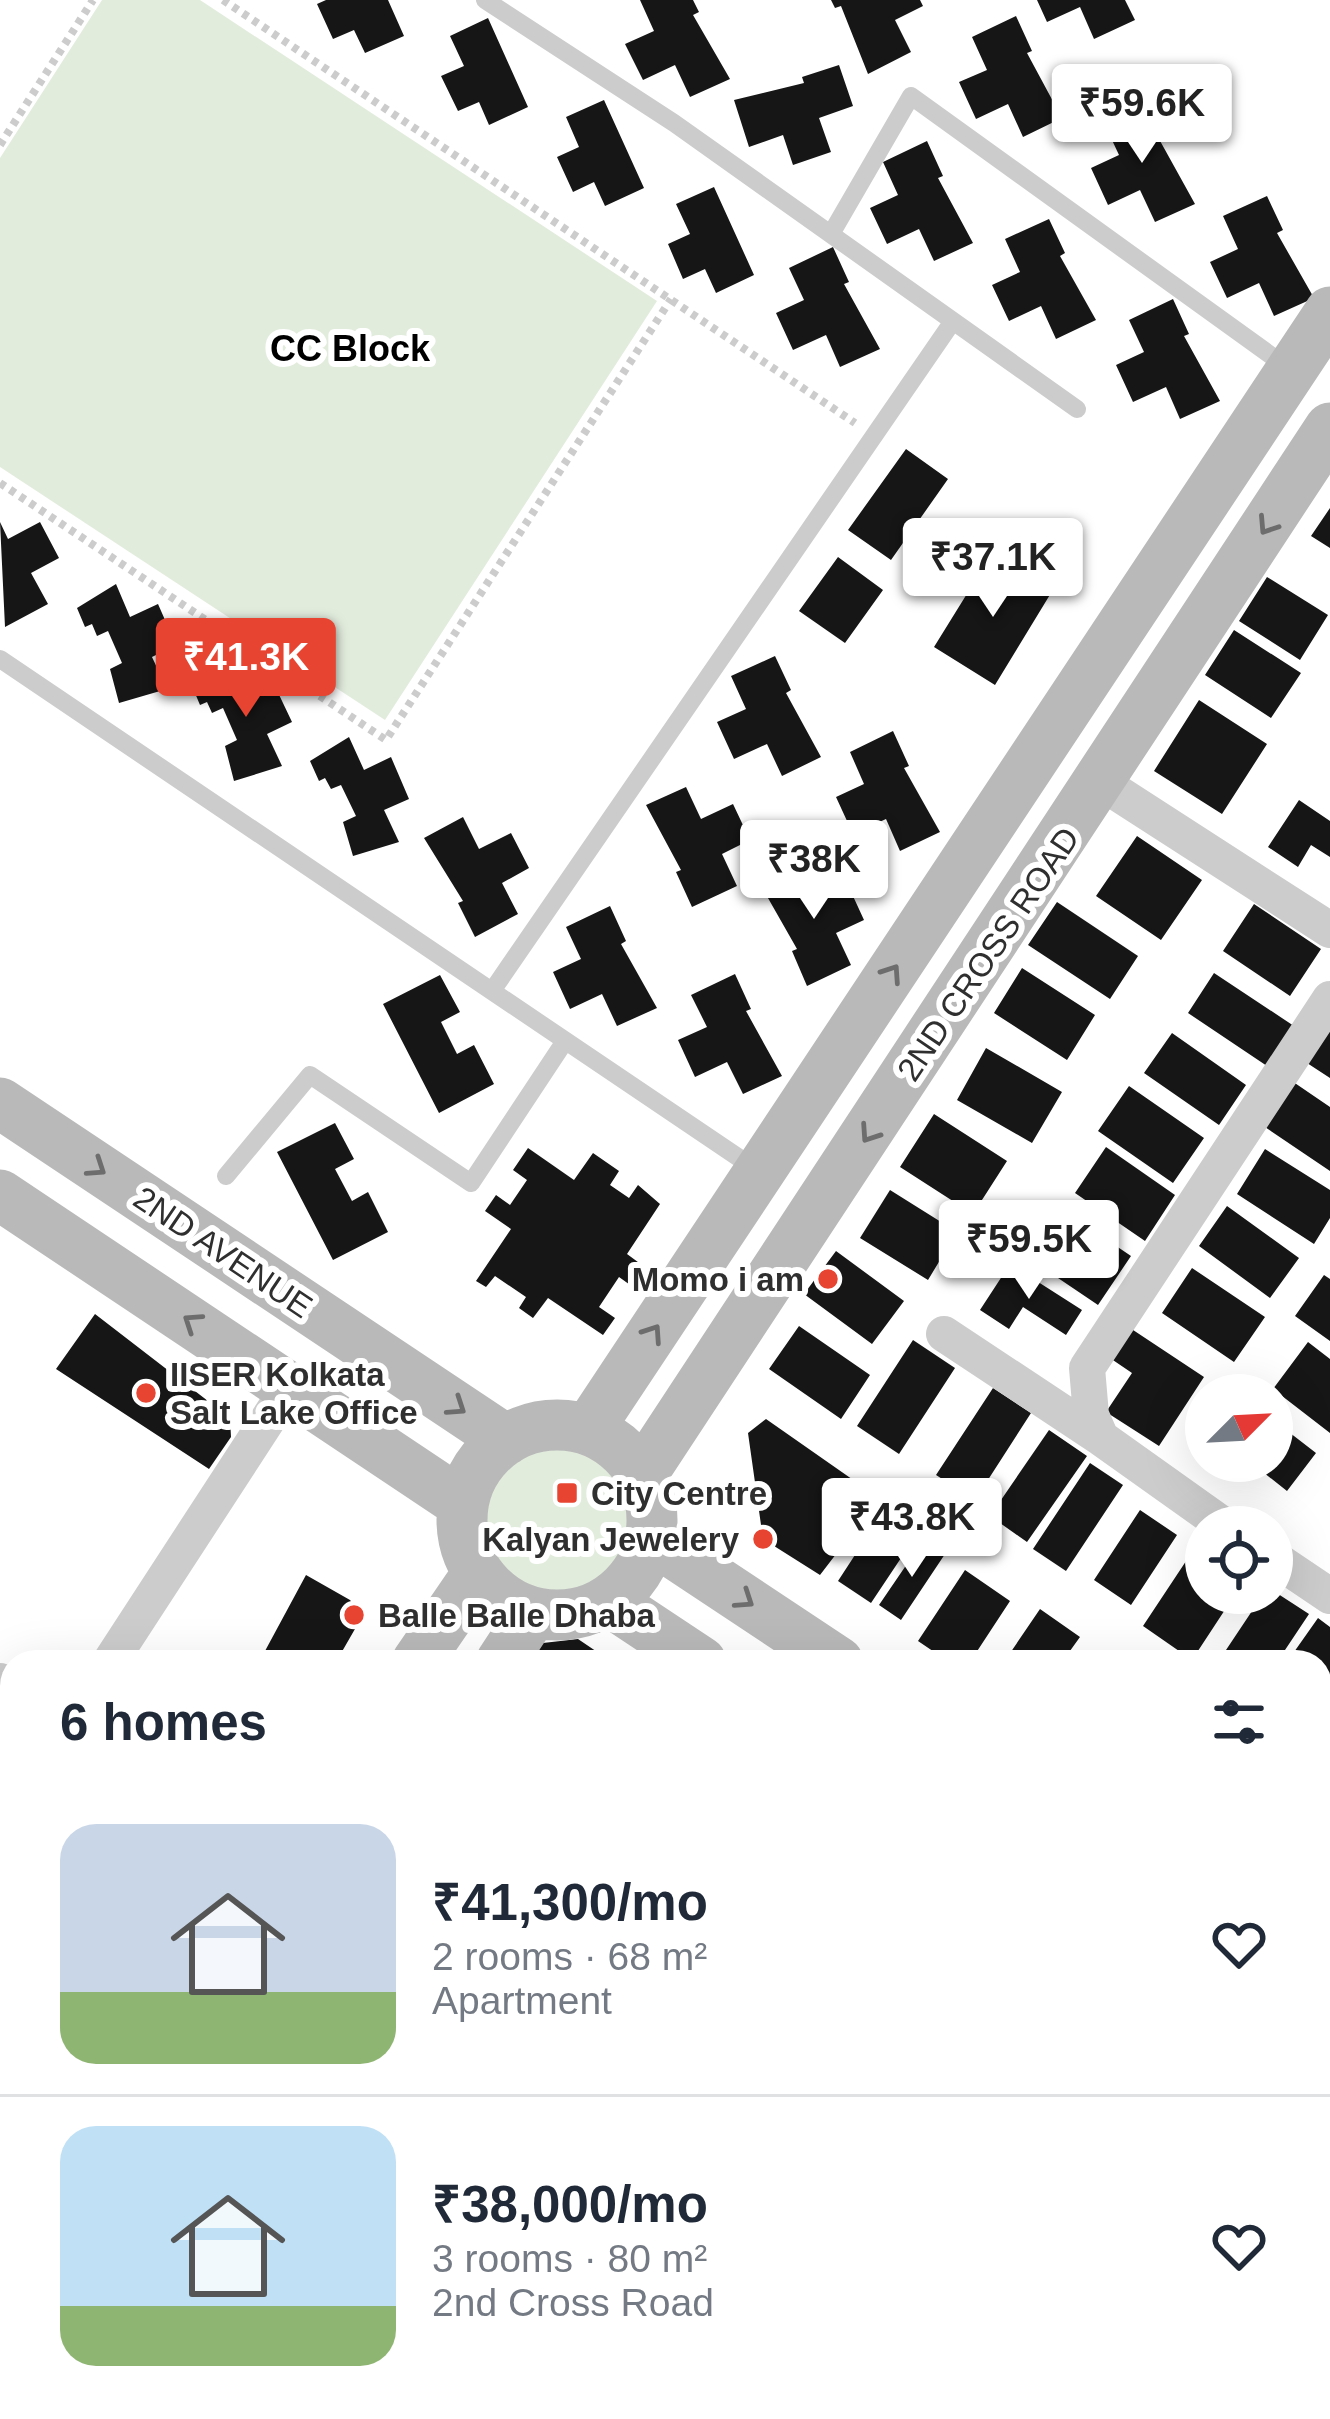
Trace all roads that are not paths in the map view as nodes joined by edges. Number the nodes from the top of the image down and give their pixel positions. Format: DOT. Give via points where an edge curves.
graph roads {
  1 [pos="485,0"];
  2 [pos="831,234"];
  3 [pos="1330,311"];
  4 [pos="953,320"];
  5 [pos="1285,380"];
  6 [pos="1077,409"];
  7 [pos="1330,428"];
  8 [pos="1147,588"];
  9 [pos="1204,623"];
  10 [pos="0,659"];
  11 [pos="1102,783"];
  12 [pos="1330,930"];
  13 [pos="494,988"];
  14 [pos="1330,999"];
  15 [pos="565,1041"];
  16 [pos="0,1103"];
  17 [pos="760,1172"];
  18 [pos="226,1176"];
  19 [pos="0,1195"];
  20 [pos="944,1334"];
  21 [pos="289,1387"];
  22 [pos="588,1430"];
  23 [pos="1101,1438"];
  24 [pos="506,1440"];
  25 [pos="641,1476"];
  26 [pos="463,1504"];
  27 [pos="1197,1506"];
  28 [pos="651,1538"];
  29 [pos="1293,1568"];
  30 [pos="478,1573"];
  31 [pos="1326,1584"];
  32 [pos="609,1601"];
  33 [pos="533,1613"];
  34 [pos="118,1650"];
  35 [pos="425,1650"];
  36 [pos="509,1650"];
  37 [pos="682,1650"];
  38 [pos="820,1650"];
  1 -- 2 [label="lane"];
  2 -- 4 [label="lane"];
  2 -- 5 [label="lane" via="911,96"];
  3 -- 5 [label="street"];
  4 -- 6 [label="lane"];
  4 -- 13 [label="lane"];
  5 -- 8 [label="street"];
  7 -- 9 [label="street, 2ND CROSS ROAD, one-way"];
  8 -- 9 [label="street"];
  17 -- 8 [label="street, one-way"];
  9 -- 11 [label="street, 2ND CROSS ROAD"];
  10 -- 13 [label="lane"];
  11 -- 12 [label="street"];
  11 -- 25 [label="street, 2ND CROSS ROAD, one-way"];
  13 -- 15 [label="lane"];
  14 -- 23 [label="street" via="1095,1352 1087,1391"];
  15 -- 17 [label="lane"];
  15 -- 18 [label="lane" via="471,1183 310,1075"];
  16 -- 24 [label="street, 2ND AVENUE, one-way"];
  22 -- 17 [label="street, one-way"];
  21 -- 19 [label="street, one-way"];
  20 -- 23 [label="street"];
  21 -- 26 [label="street"];
  21 -- 34 [label="street"];
  22 -- 24 [label="street" via="546,1425"];
  22 -- 25 [label="street" via="610,1441"];
  23 -- 27 [label="street"];
  24 -- 26 [label="street" via="478,1468"];
  25 -- 28 [label="street"];
  26 -- 30 [label="street" via="462,1528"];
  28 -- 32 [label="street" via="637,1574"];
  28 -- 38 [label="street, one-way"];
  29 -- 31 [label="street"];
  30 -- 33 [label="street"];
  30 -- 35 [label="street"];
  32 -- 33 [label="street" via="559,1616"];
  32 -- 37 [label="street"];
  33 -- 36 [label="street"];
}
